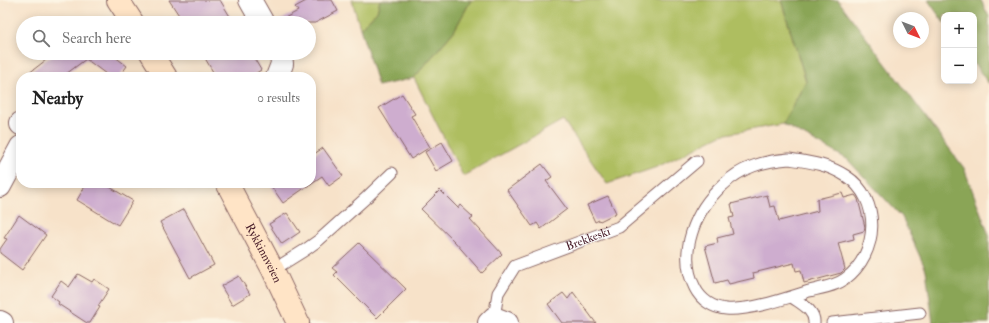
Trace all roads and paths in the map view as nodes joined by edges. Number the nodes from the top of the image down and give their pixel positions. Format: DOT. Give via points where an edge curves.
graph roads {
  1 [pos="118,0"];
  2 [pos="250,0"];
  3 [pos="128,16"];
  4 [pos="259,16"];
  5 [pos="155,60"];
  6 [pos="282,60"];
  7 [pos="163,72"];
  8 [pos="279,72"];
  9 [pos="16,156"];
  10 [pos="697,161"];
  11 [pos="392,173"];
  12 [pos="0,186"];
  13 [pos="230,188"];
  14 [pos="273,270"];
  15 [pos="792,297"];
  16 [pos="920,313"];
  17 [pos="496,321"];
  18 [pos="298,323"];
  19 [pos="814,323"];
  20 [pos="832,323"];
  1 -- 3 [label="street"];
  2 -- 4 [label="street"];
  5 -- 7 [label="street"];
  6 -- 8 [label="street"];
  9 -- 12 [label="street"];
  10 -- 17 [label="lane, Brekkeski" via="619,227 515,266 498,293"];
  11 -- 14 [label="lane" via="314,243"];
  13 -- 14 [label="street, Rykkinnveien"];
  14 -- 18 [label="street, Rykkinnveien"];
  15 -- 15 [label="lane" via="738,309 718,308 698,293 690,278 688,266 687,256 692,233 715,192 750,167 772,160 812,162 847,176 867,199 873,226 867,253 847,278"];
  15 -- 19 [label="lane" via="811,312"];
  16 -- 20 [label="lane"];
}
